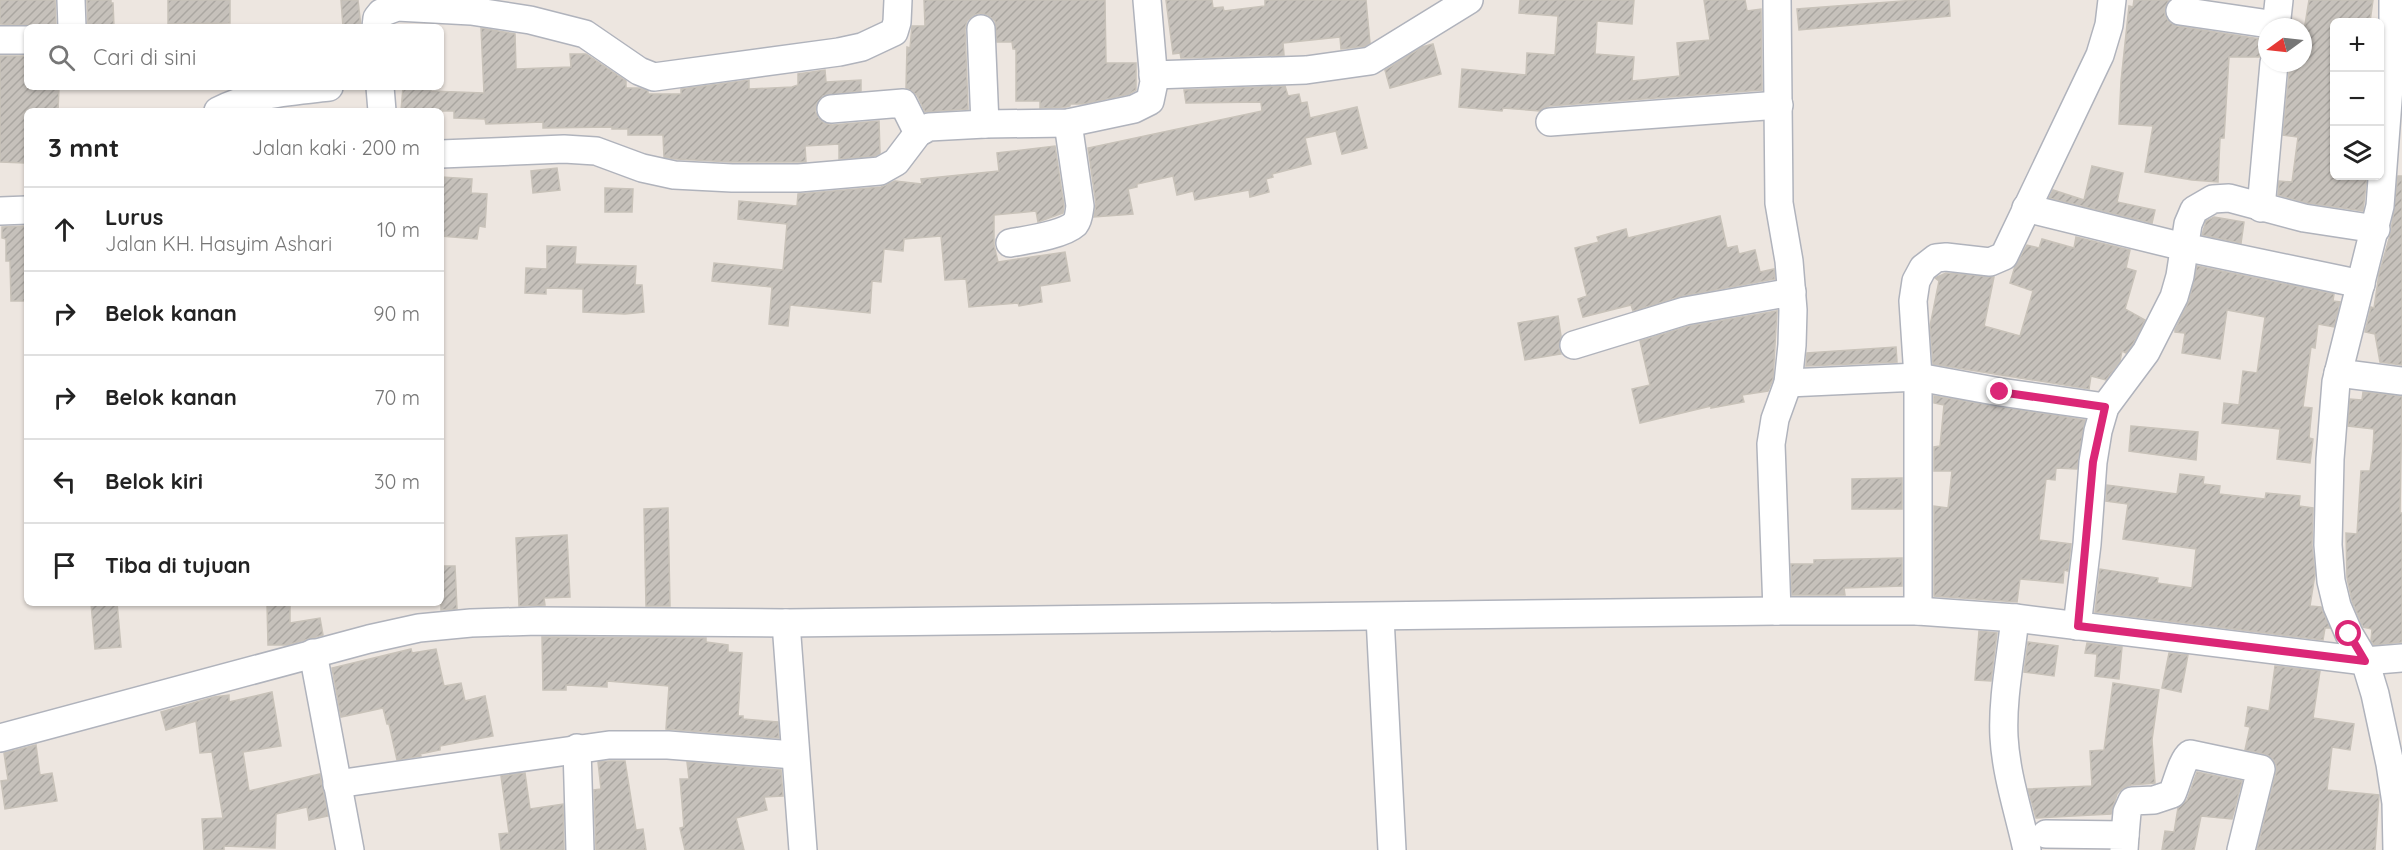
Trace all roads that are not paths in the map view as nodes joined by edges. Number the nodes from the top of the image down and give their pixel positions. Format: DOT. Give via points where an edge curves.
graph roads {
  1 [pos="70,0"];
  2 [pos="898,0"];
  3 [pos="1147,0"];
  4 [pos="1469,0"];
  5 [pos="1777,0"];
  6 [pos="2112,0"];
  7 [pos="2393,0"];
  8 [pos="2180,11"];
  9 [pos="2277,17"];
  10 [pos="72,24"];
  11 [pos="376,24"];
  12 [pos="981,29"];
  13 [pos="0,40"];
  14 [pos="24,40"];
  15 [pos="2273,72"];
  16 [pos="1153,75"];
  17 [pos="310,90"];
  18 [pos="380,90"];
  19 [pos="1779,105"];
  20 [pos="224,108"];
  21 [pos="382,108"];
  22 [pos="831,109"];
  23 [pos="1550,122"];
  24 [pos="1068,123"];
  25 [pos="985,124"];
  26 [pos="918,133"];
  27 [pos="444,154"];
  28 [pos="2026,208"];
  29 [pos="2261,208"];
  30 [pos="24,210"];
  31 [pos="0,211"];
  32 [pos="2376,229"];
  33 [pos="1010,243"];
  34 [pos="2184,247"];
  35 [pos="2361,284"];
  36 [pos="1792,292"];
  37 [pos="1574,345"];
  38 [pos="2338,373"];
  39 [pos="1918,377"];
  40 [pos="2402,381"];
  41 [pos="1788,383"];
  42 [pos="2105,407"];
  43 [pos="1777,611"];
  44 [pos="1918,611"];
  45 [pos="1380,617"];
  46 [pos="2015,618"];
  47 [pos="786,623"];
  48 [pos="2078,626"];
  49 [pos="313,653"];
  50 [pos="2402,658"];
  51 [pos="2365,661"];
  52 [pos="0,738"];
  53 [pos="577,748"];
  54 [pos="794,755"];
  55 [pos="337,784"];
  56 [pos="2037,842"];
  57 [pos="2125,843"];
  58 [pos="350,850"];
  59 [pos="580,850"];
  60 [pos="803,850"];
  61 [pos="1392,850"];
  62 [pos="2241,850"];
  63 [pos="2397,850"];
  1 -- 10 [label="street"];
  2 -- 11 [label="street" via="894,32 862,47 654,76 639,71 585,34 530,20 471,11 396,7 381,13"];
  3 -- 16 [label="street"];
  4 -- 16 [label="street" via="1370,61 1306,70"];
  5 -- 19 [label="street"];
  6 -- 28 [label="street" via="2100,55"];
  7 -- 32 [label="street"];
  8 -- 9 [label="street"];
  12 -- 25 [label="street"];
  13 -- 14 [label="street"];
  15 -- 29 [label="street"];
  16 -- 24 [label="street" via="1153,96 1146,104"];
  17 -- 20 [label="street"];
  18 -- 21 [label="street"];
  19 -- 23 [label="street"];
  19 -- 36 [label="street" via="1779,203"];
  22 -- 26 [label="street" via="903,103"];
  24 -- 25 [label="street"];
  24 -- 33 [label="street" via="1080,206 1078,218 1063,230"];
  25 -- 26 [label="street" via="929,127"];
  26 -- 27 [label="street" via="896,162 880,171 799,178 674,175 596,151"];
  28 -- 34 [label="street"];
  28 -- 39 [label="street" via="2004,256 1998,260 1936,258 1923,268 1913,301"];
  29 -- 32 [label="street"];
  29 -- 34 [label="street" via="2229,198 2207,201 2190,217"];
  30 -- 31 [label="street"];
  32 -- 35 [label="street"];
  34 -- 35 [label="street"];
  34 -- 42 [label="street" via="2174,297 2162,322 2146,352"];
  35 -- 38 [label="street"];
  36 -- 37 [label="street" via="1684,311"];
  36 -- 41 [label="street"];
  38 -- 40 [label="street"];
  38 -- 51 [label="street" via="2330,459 2331,581 2337,606"];
  39 -- 41 [label="street"];
  39 -- 42 [label="street"];
  39 -- 44 [label="street"];
  41 -- 43 [label="street" via="1774,419 1770,459"];
  42 -- 48 [label="street" via="2093,462"];
  43 -- 44 [label="street"];
  43 -- 45 [label="street"];
  44 -- 46 [label="street"];
  45 -- 47 [label="street"];
  45 -- 61 [label="street"];
  46 -- 48 [label="street"];
  46 -- 56 [label="street" via="2004,740 2009,777"];
  47 -- 49 [label="street" via="471,623 419,628"];
  47 -- 54 [label="street"];
  48 -- 51 [label="street"];
  49 -- 52 [label="street"];
  49 -- 55 [label="street"];
  50 -- 51 [label="street"];
  51 -- 63 [label="street" via="2390,764"];
  53 -- 54 [label="street" via="639,744"];
  53 -- 55 [label="street"];
  53 -- 59 [label="street"];
  54 -- 60 [label="street"];
  55 -- 58 [label="street"];
  56 -- 57 [label="street"];
  57 -- 62 [label="street" via="2127,812 2132,801 2172,794 2190,754 2261,769"];
}
